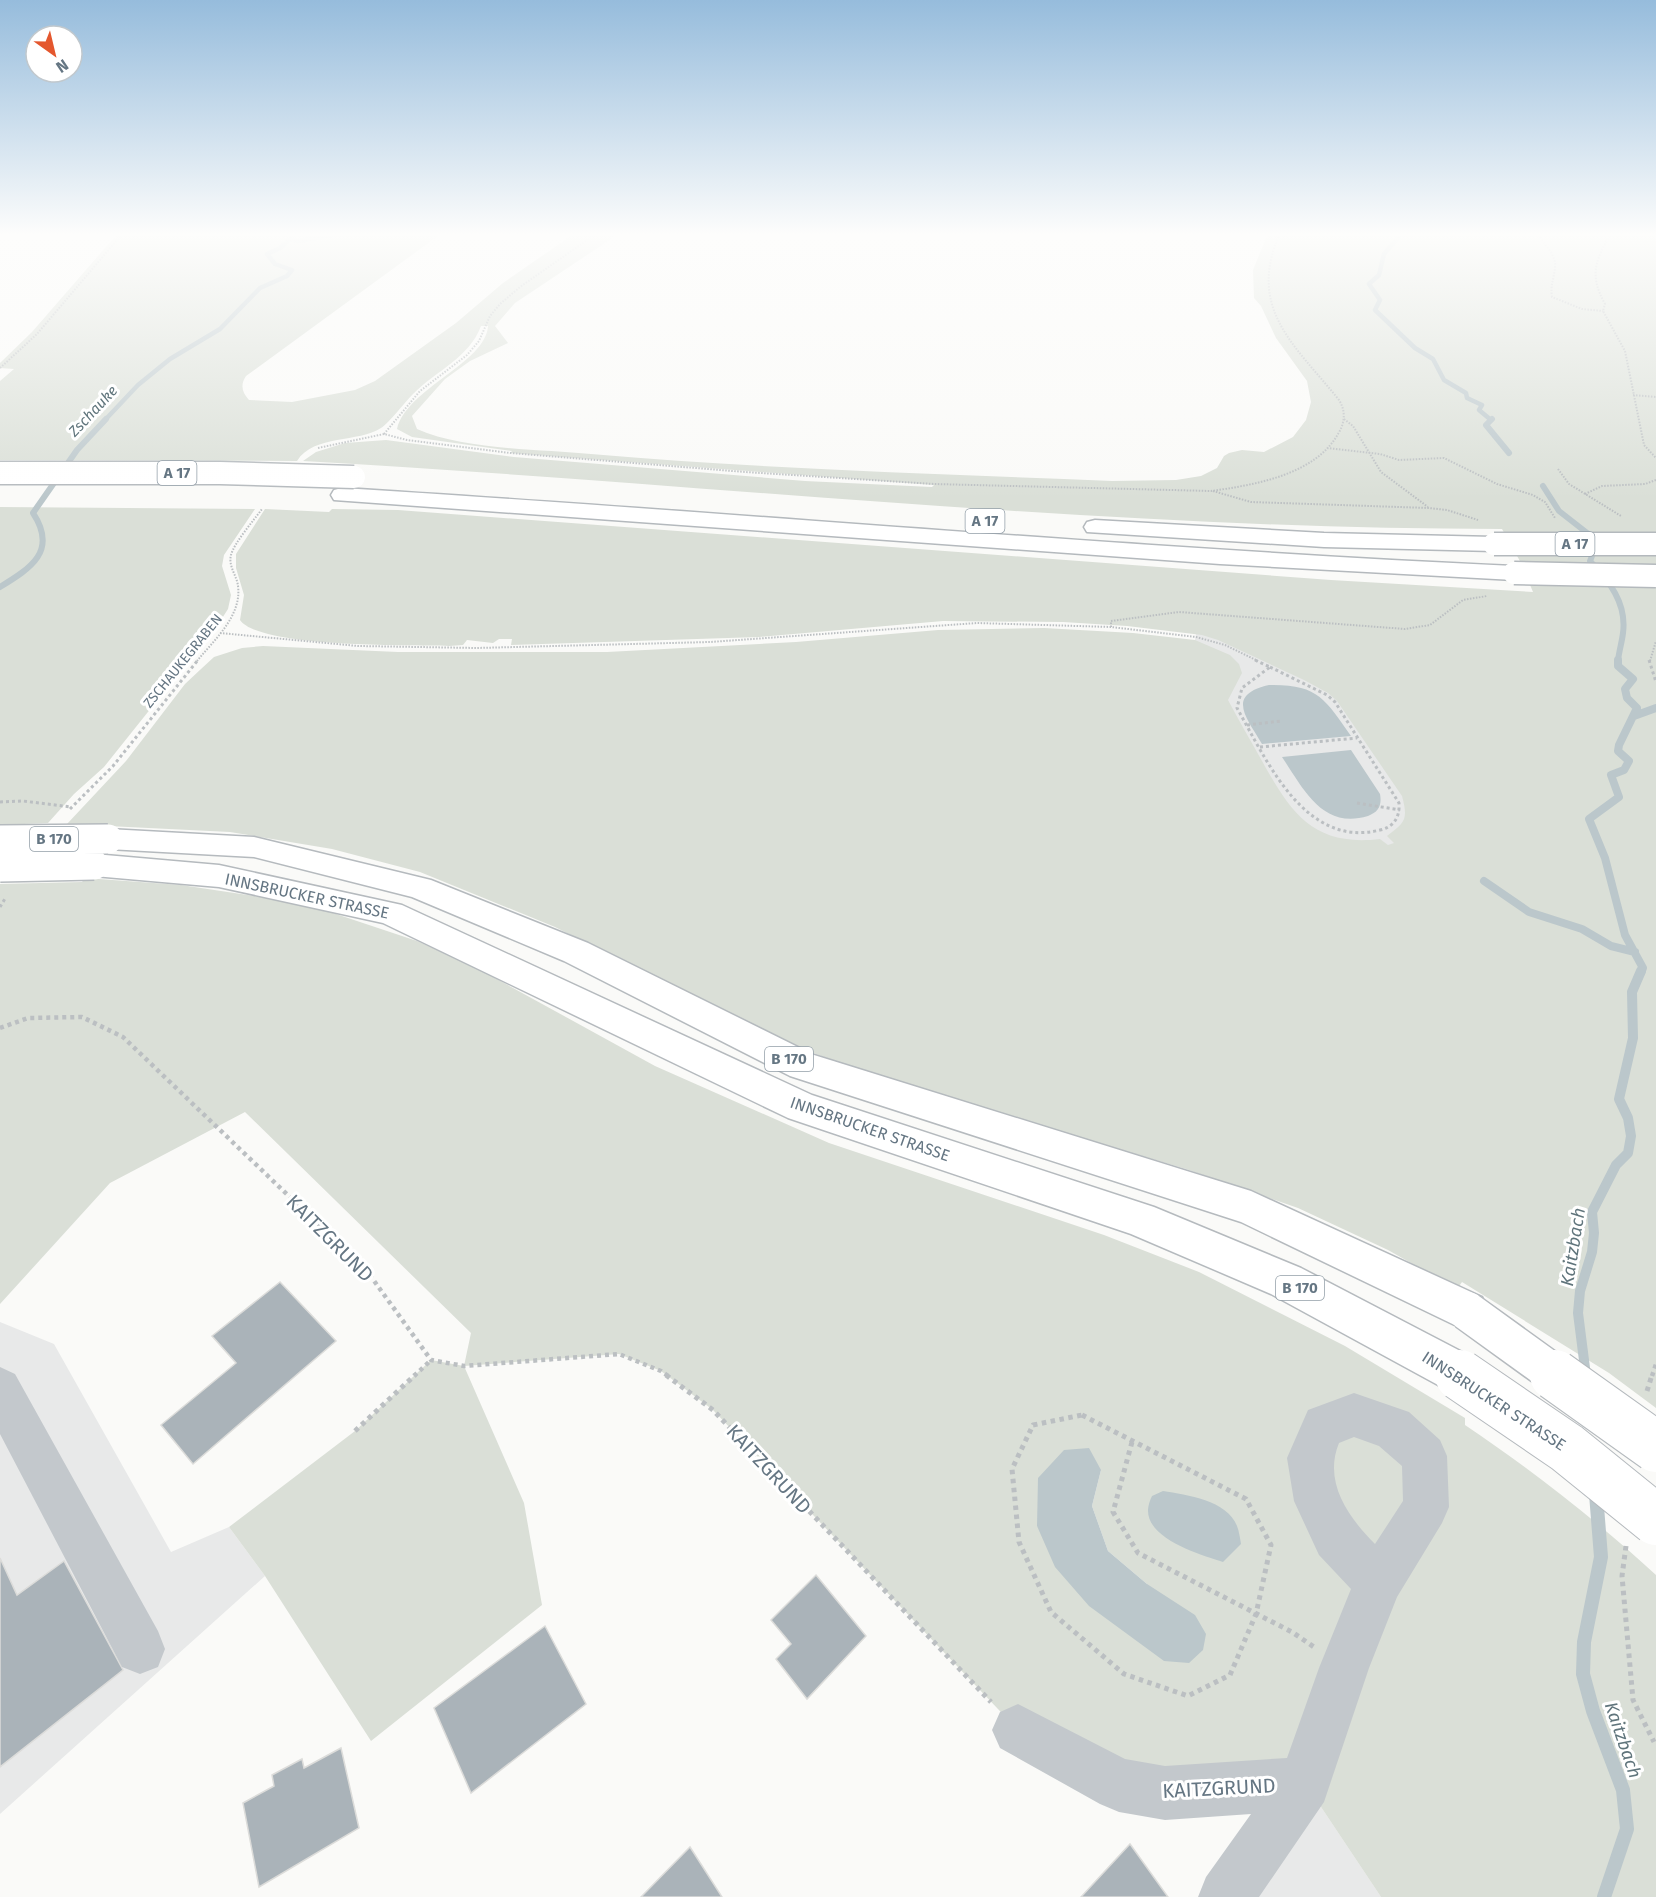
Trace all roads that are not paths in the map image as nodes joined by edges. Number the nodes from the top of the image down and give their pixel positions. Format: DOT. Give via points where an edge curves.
graph roads {
  1 [pos="0,473"];
  2 [pos="348,486"];
  3 [pos="0,490"];
  4 [pos="1656,544"];
  5 [pos="1656,576"];
  6 [pos="0,840"];
  7 [pos="101,852"];
  8 [pos="0,867"];
  9 [pos="0,1389"];
  10 [pos="1656,1447"];
  11 [pos="1656,1520"];
  12 [pos="1378,1582"];
  13 [pos="140,1649"];
  14 [pos="1018,1730"];
  15 [pos="1305,1783"];
  16 [pos="1226,1897"];
  1 -- 2 [label="main road, A 17, bridge" via="220,473"];
  2 -- 3 [label="main road, A 17" via="204,491"];
  2 -- 4 [label="main road, A 17, bridge" via="589,491 1022,523 1324,540"];
  2 -- 5 [label="main road, A 17, bridge" via="575,509 984,542 1334,566"];
  6 -- 7 [label="main road, INNSBRUCKER STRASSE / B 170, bridge"];
  7 -- 8 [label="main road, INNSBRUCKER STRASSE / B 170, bridge"];
  7 -- 10 [label="main road, INNSBRUCKER STRASSE / B 170, bridge" via="254,847 420,888 576,952 803,1066 1251,1208 1467,1311"];
  7 -- 11 [label="main road, INNSBRUCKER STRASSE / B 170, bridge" via="392,913 801,1107 1140,1219 1286,1281 1453,1370 1568,1448"];
  9 -- 13 [label="street"];
  12 -- 15 [label="street, KAITZGRUND"];
  14 -- 15 [label="street, KAITZGRUND" via="1119,1785 1165,1793"];
  15 -- 16 [label="street, KAITZGRUND"];
}
